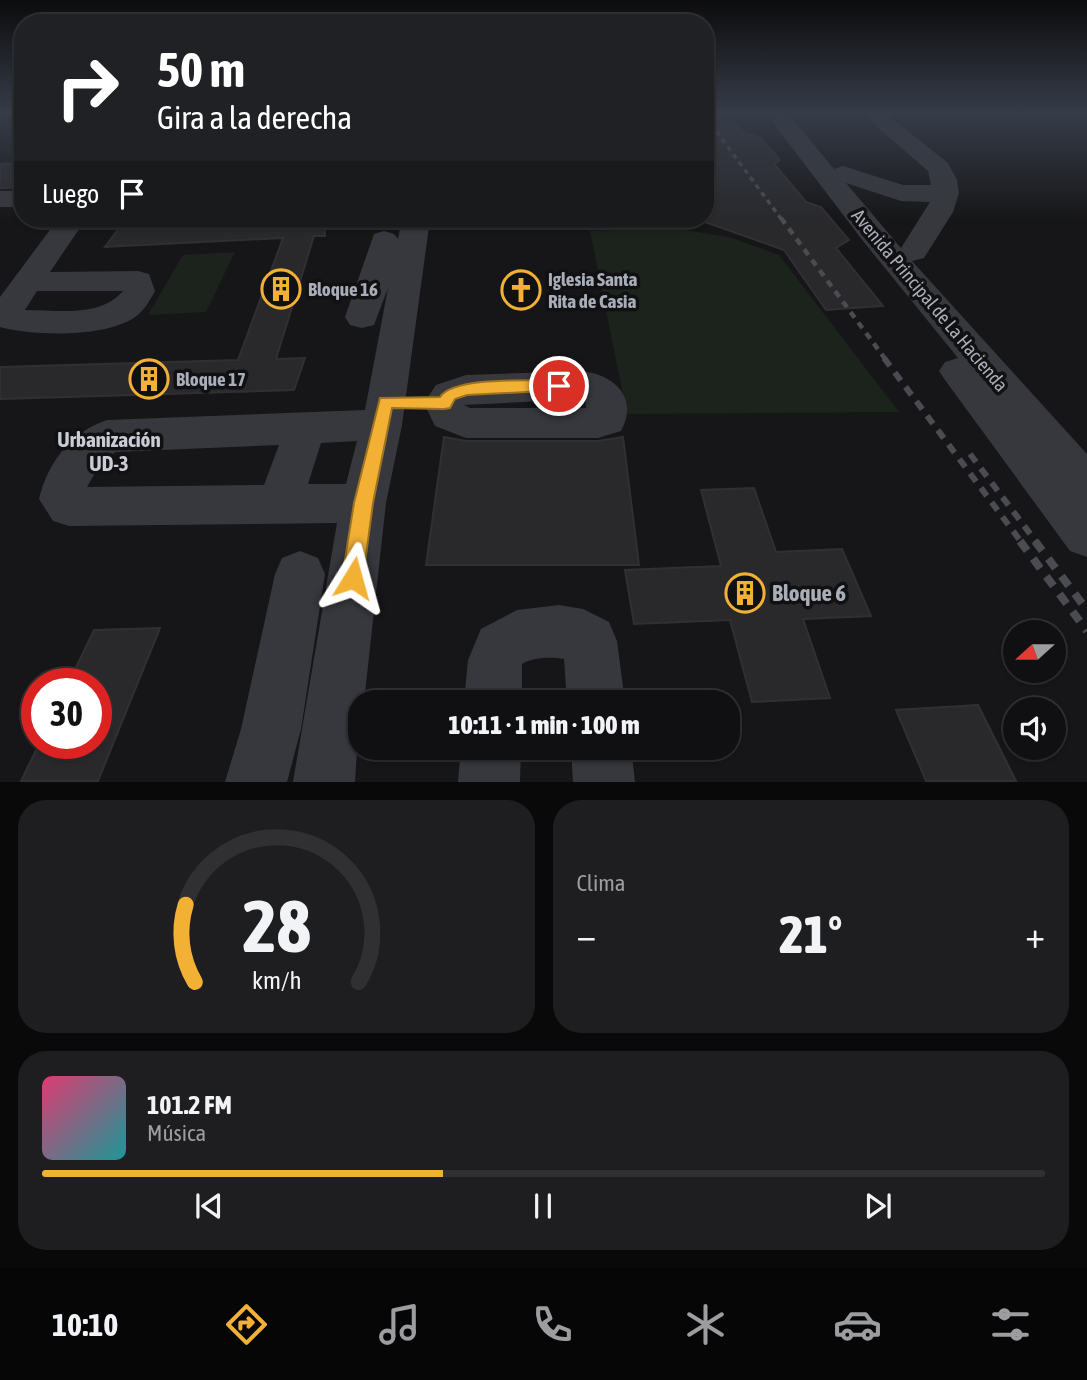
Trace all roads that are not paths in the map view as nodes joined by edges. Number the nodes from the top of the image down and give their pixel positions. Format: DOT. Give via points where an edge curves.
graph roads {
  1 [pos="807,148"];
  2 [pos="820,148"];
  3 [pos="915,148"];
  4 [pos="843,174"];
  5 [pos="946,193"];
  6 [pos="66,228"];
  7 [pos="400,230"];
  8 [pos="892,244"];
  9 [pos="390,281"];
  10 [pos="28,282"];
  11 [pos="362,317"];
  12 [pos="444,403"];
  13 [pos="384,414"];
  14 [pos="306,426"];
  15 [pos="1087,448"];
  16 [pos="1087,484"];
  17 [pos="280,503"];
  18 [pos="363,503"];
  19 [pos="1087,536"];
  20 [pos="300,574"];
  21 [pos="494,690"];
  22 [pos="595,690"];
  23 [pos="263,755"];
  24 [pos="328,755"];
  25 [pos="490,760"];
  26 [pos="602,760"];
  27 [pos="489,782"];
  28 [pos="604,782"];
  1 -- 8 [label="street, Avenida Principal de La Hacienda"];
  2 -- 4 [label="street, Avenida Principal de La Hacienda"];
  3 -- 5 [label="street" via="939,168 946,179"];
  4 -- 5 [label="street" via="901,193"];
  4 -- 8 [label="street, Avenida Principal de La Hacienda"];
  5 -- 8 [label="street" via="946,201"];
  6 -- 10 [label="street"];
  7 -- 9 [label="street"];
  8 -- 15 [label="street, Avenida Principal de La Hacienda"];
  8 -- 16 [label="street, Avenida Principal de La Hacienda"];
  8 -- 19 [label="street" via="896,275 925,328"];
  9 -- 11 [label="street"];
  9 -- 13 [label="street"];
  12 -- 13 [label="street"];
  13 -- 14 [label="street"];
  13 -- 18 [label="street"];
  14 -- 17 [label="street"];
  14 -- 17 [label="street" via="107,436 86,450 63,487 62,499 69,507"];
  17 -- 18 [label="street"];
  18 -- 24 [label="street"];
  20 -- 23 [label="street"];
  21 -- 22 [label="street" via="499,648 507,640 575,631 590,642"];
  23 -- 24 [label="street"];
  25 -- 27 [label="street"];
  26 -- 28 [label="street"];
}
